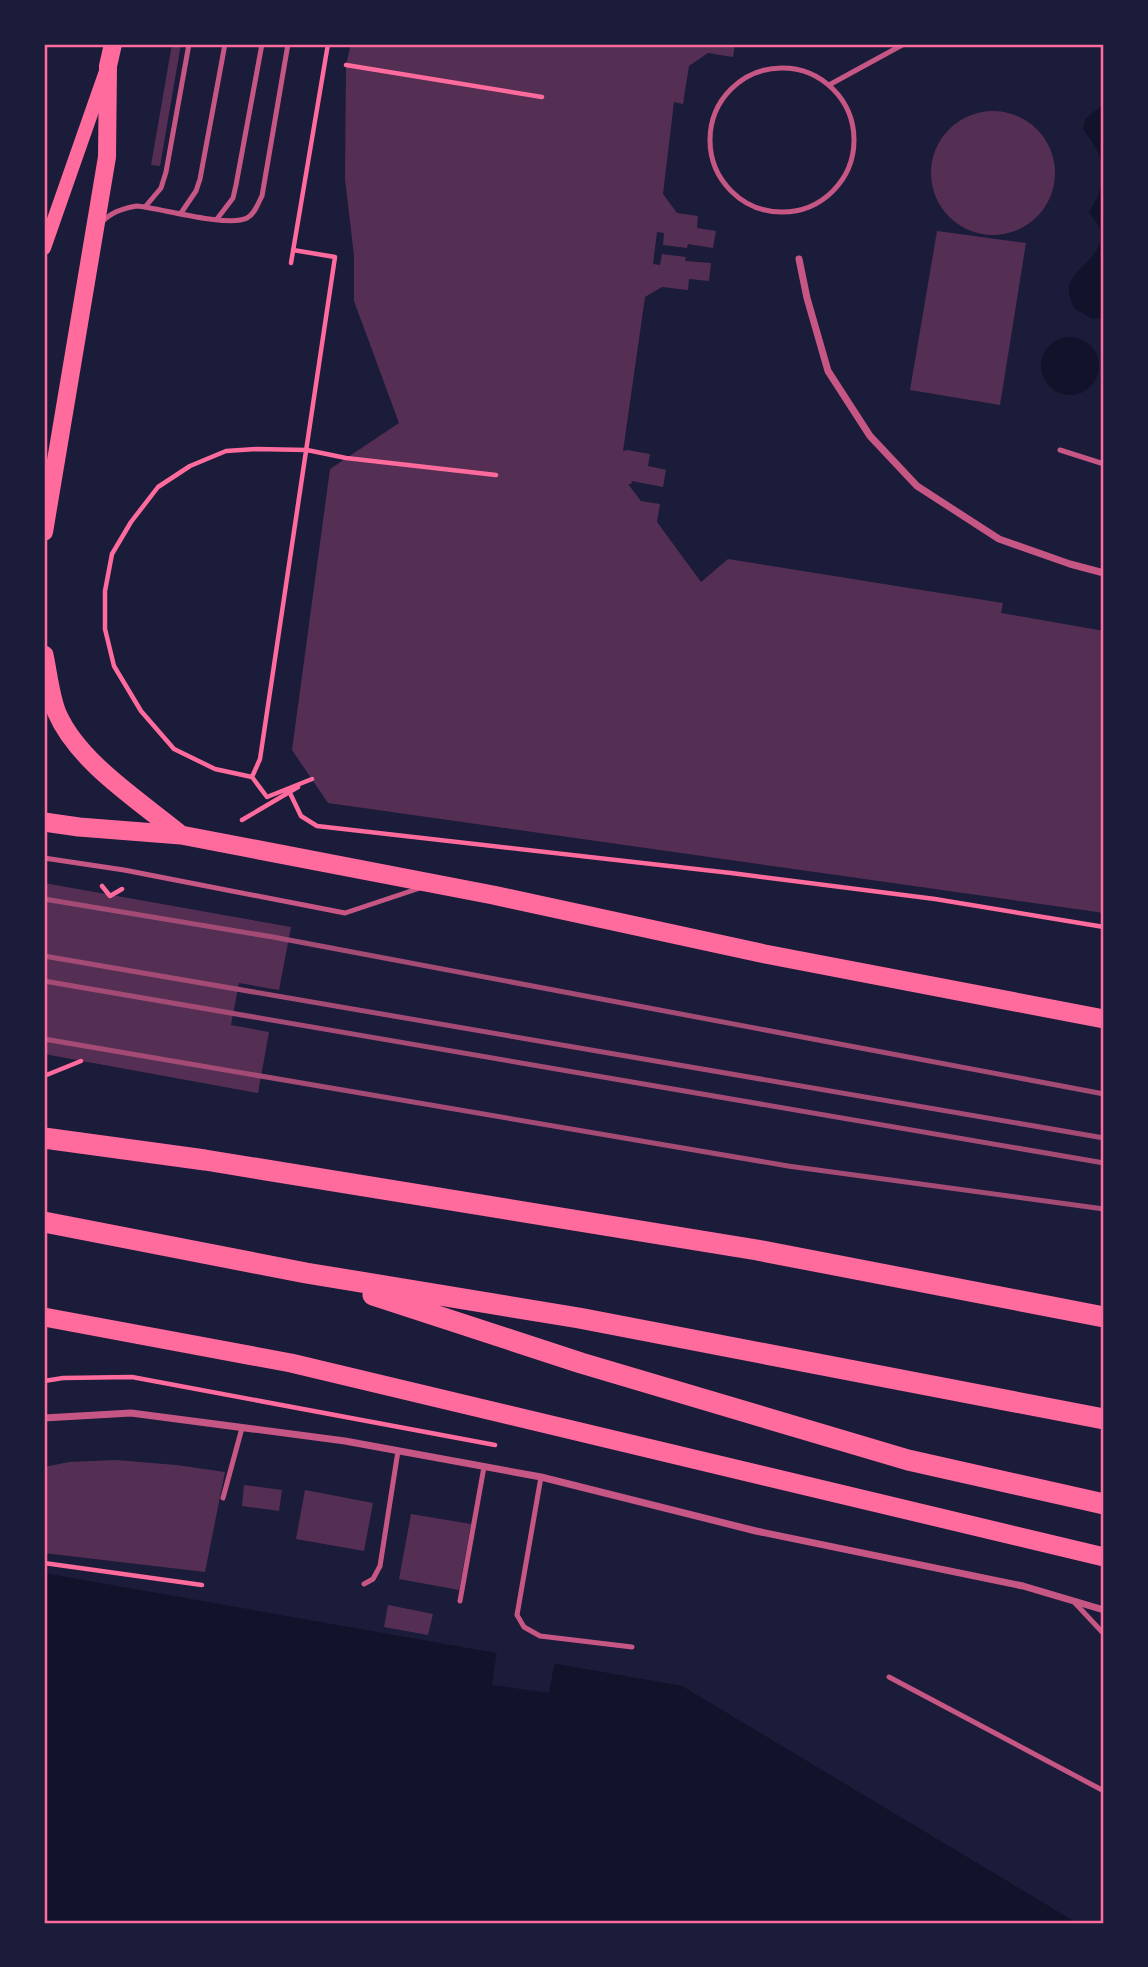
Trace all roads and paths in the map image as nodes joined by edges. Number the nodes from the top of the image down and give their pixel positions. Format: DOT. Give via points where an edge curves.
graph roads {
  1 [pos="113,44"];
  2 [pos="189,44"];
  3 [pos="225,44"];
  4 [pos="262,44"];
  5 [pos="288,44"];
  6 [pos="328,44"];
  7 [pos="904,44"];
  8 [pos="346,65"];
  9 [pos="108,66"];
  10 [pos="829,85"];
  11 [pos="542,97"];
  12 [pos="145,207"];
  13 [pos="181,213"];
  14 [pos="217,219"];
  15 [pos="95,229"];
  16 [pos="44,248"];
  17 [pos="293,250"];
  18 [pos="800,259"];
  19 [pos="291,263"];
  20 [pos="307,450"];
  21 [pos="1060,450"];
  22 [pos="1104,464"];
  23 [pos="496,475"];
  24 [pos="44,533"];
  25 [pos="1104,573"];
  26 [pos="44,655"];
  27 [pos="251,777"];
  28 [pos="312,779"];
  29 [pos="288,789"];
  30 [pos="44,822"];
  31 [pos="181,835"];
  32 [pos="44,858"];
  33 [pos="432,885"];
  34 [pos="1104,927"];
  35 [pos="1104,1019"];
  36 [pos="81,1061"];
  37 [pos="44,1076"];
  38 [pos="44,1138"];
  39 [pos="44,1222"];
  40 [pos="306,1273"];
  41 [pos="44,1317"];
  42 [pos="1104,1317"];
  43 [pos="71,1322"];
  44 [pos="44,1327"];
  45 [pos="44,1381"];
  46 [pos="44,1418"];
  47 [pos="1104,1419"];
  48 [pos="242,1428"];
  49 [pos="495,1445"];
  50 [pos="398,1451"];
  51 [pos="484,1467"];
  52 [pos="541,1477"];
  53 [pos="223,1498"];
  54 [pos="1104,1504"];
  55 [pos="1104,1557"];
  56 [pos="44,1563"];
  57 [pos="364,1584"];
  58 [pos="202,1585"];
  59 [pos="460,1601"];
  60 [pos="1073,1601"];
  61 [pos="1104,1610"];
  62 [pos="1104,1634"];
  63 [pos="632,1647"];
  64 [pos="889,1677"];
  65 [pos="1104,1791"];
  1 -- 9 [label="main road"];
  2 -- 12 [label="lane" via="166,172 161,188"];
  3 -- 13 [label="lane" via="200,178"];
  4 -- 14 [label="lane" via="233,198"];
  5 -- 14 [label="lane" via="262,195 247,218"];
  6 -- 17 [label="path"];
  7 -- 10 [label="lane"];
  8 -- 11 [label="path"];
  9 -- 15 [label="main road" via="107,157"];
  9 -- 16 [label="main road"];
  10 -- 10 [label="lane" via="852,122 854,145 838,185 801,210 779,213 738,198 713,164 712,123 719,103 750,75 770,69 791,68"];
  12 -- 13 [label="lane"];
  12 -- 15 [label="lane" via="124,208"];
  13 -- 14 [label="lane"];
  15 -- 24 [label="main road"];
  17 -- 19 [label="path"];
  17 -- 20 [label="path" via="335,257"];
  18 -- 25 [label="street" via="828,371 870,436 917,486 999,539"];
  20 -- 23 [label="path"];
  20 -- 27 [label="path" via="260,758"];
  20 -- 27 [label="path" via="226,451 190,466 158,487 112,554 105,591 105,629 114,666 141,711 174,749 215,769"];
  21 -- 22 [label="lane"];
  26 -- 31 [label="highway" via="55,710 65,730 82,752"];
  27 -- 29 [label="path" via="267,797"];
  28 -- 29 [label="path"];
  29 -- 34 [label="path" via="301,816 317,826 772,878"];
  30 -- 31 [label="highway"];
  31 -- 33 [label="highway"];
  32 -- 33 [label="lane" via="345,913"];
  33 -- 35 [label="highway"];
  36 -- 37 [label="path"];
  38 -- 42 [label="highway" via="757,1250"];
  39 -- 40 [label="highway"];
  40 -- 47 [label="highway" via="579,1318"];
  40 -- 54 [label="highway" via="581,1363 908,1460"];
  41 -- 43 [label="highway"];
  43 -- 44 [label="highway"];
  43 -- 55 [label="highway" via="291,1363"];
  45 -- 49 [label="path" via="132,1377"];
  46 -- 48 [label="street" via="131,1413"];
  48 -- 50 [label="street"];
  48 -- 53 [label="lane"];
  50 -- 51 [label="street"];
  50 -- 57 [label="lane" via="380,1566"];
  51 -- 52 [label="street"];
  51 -- 59 [label="lane"];
  52 -- 60 [label="street" via="756,1531 1023,1586"];
  52 -- 63 [label="lane" via="517,1615 524,1627 540,1636"];
  56 -- 58 [label="path"];
  60 -- 61 [label="street"];
  60 -- 62 [label="lane"];
  64 -- 65 [label="lane"];
}
